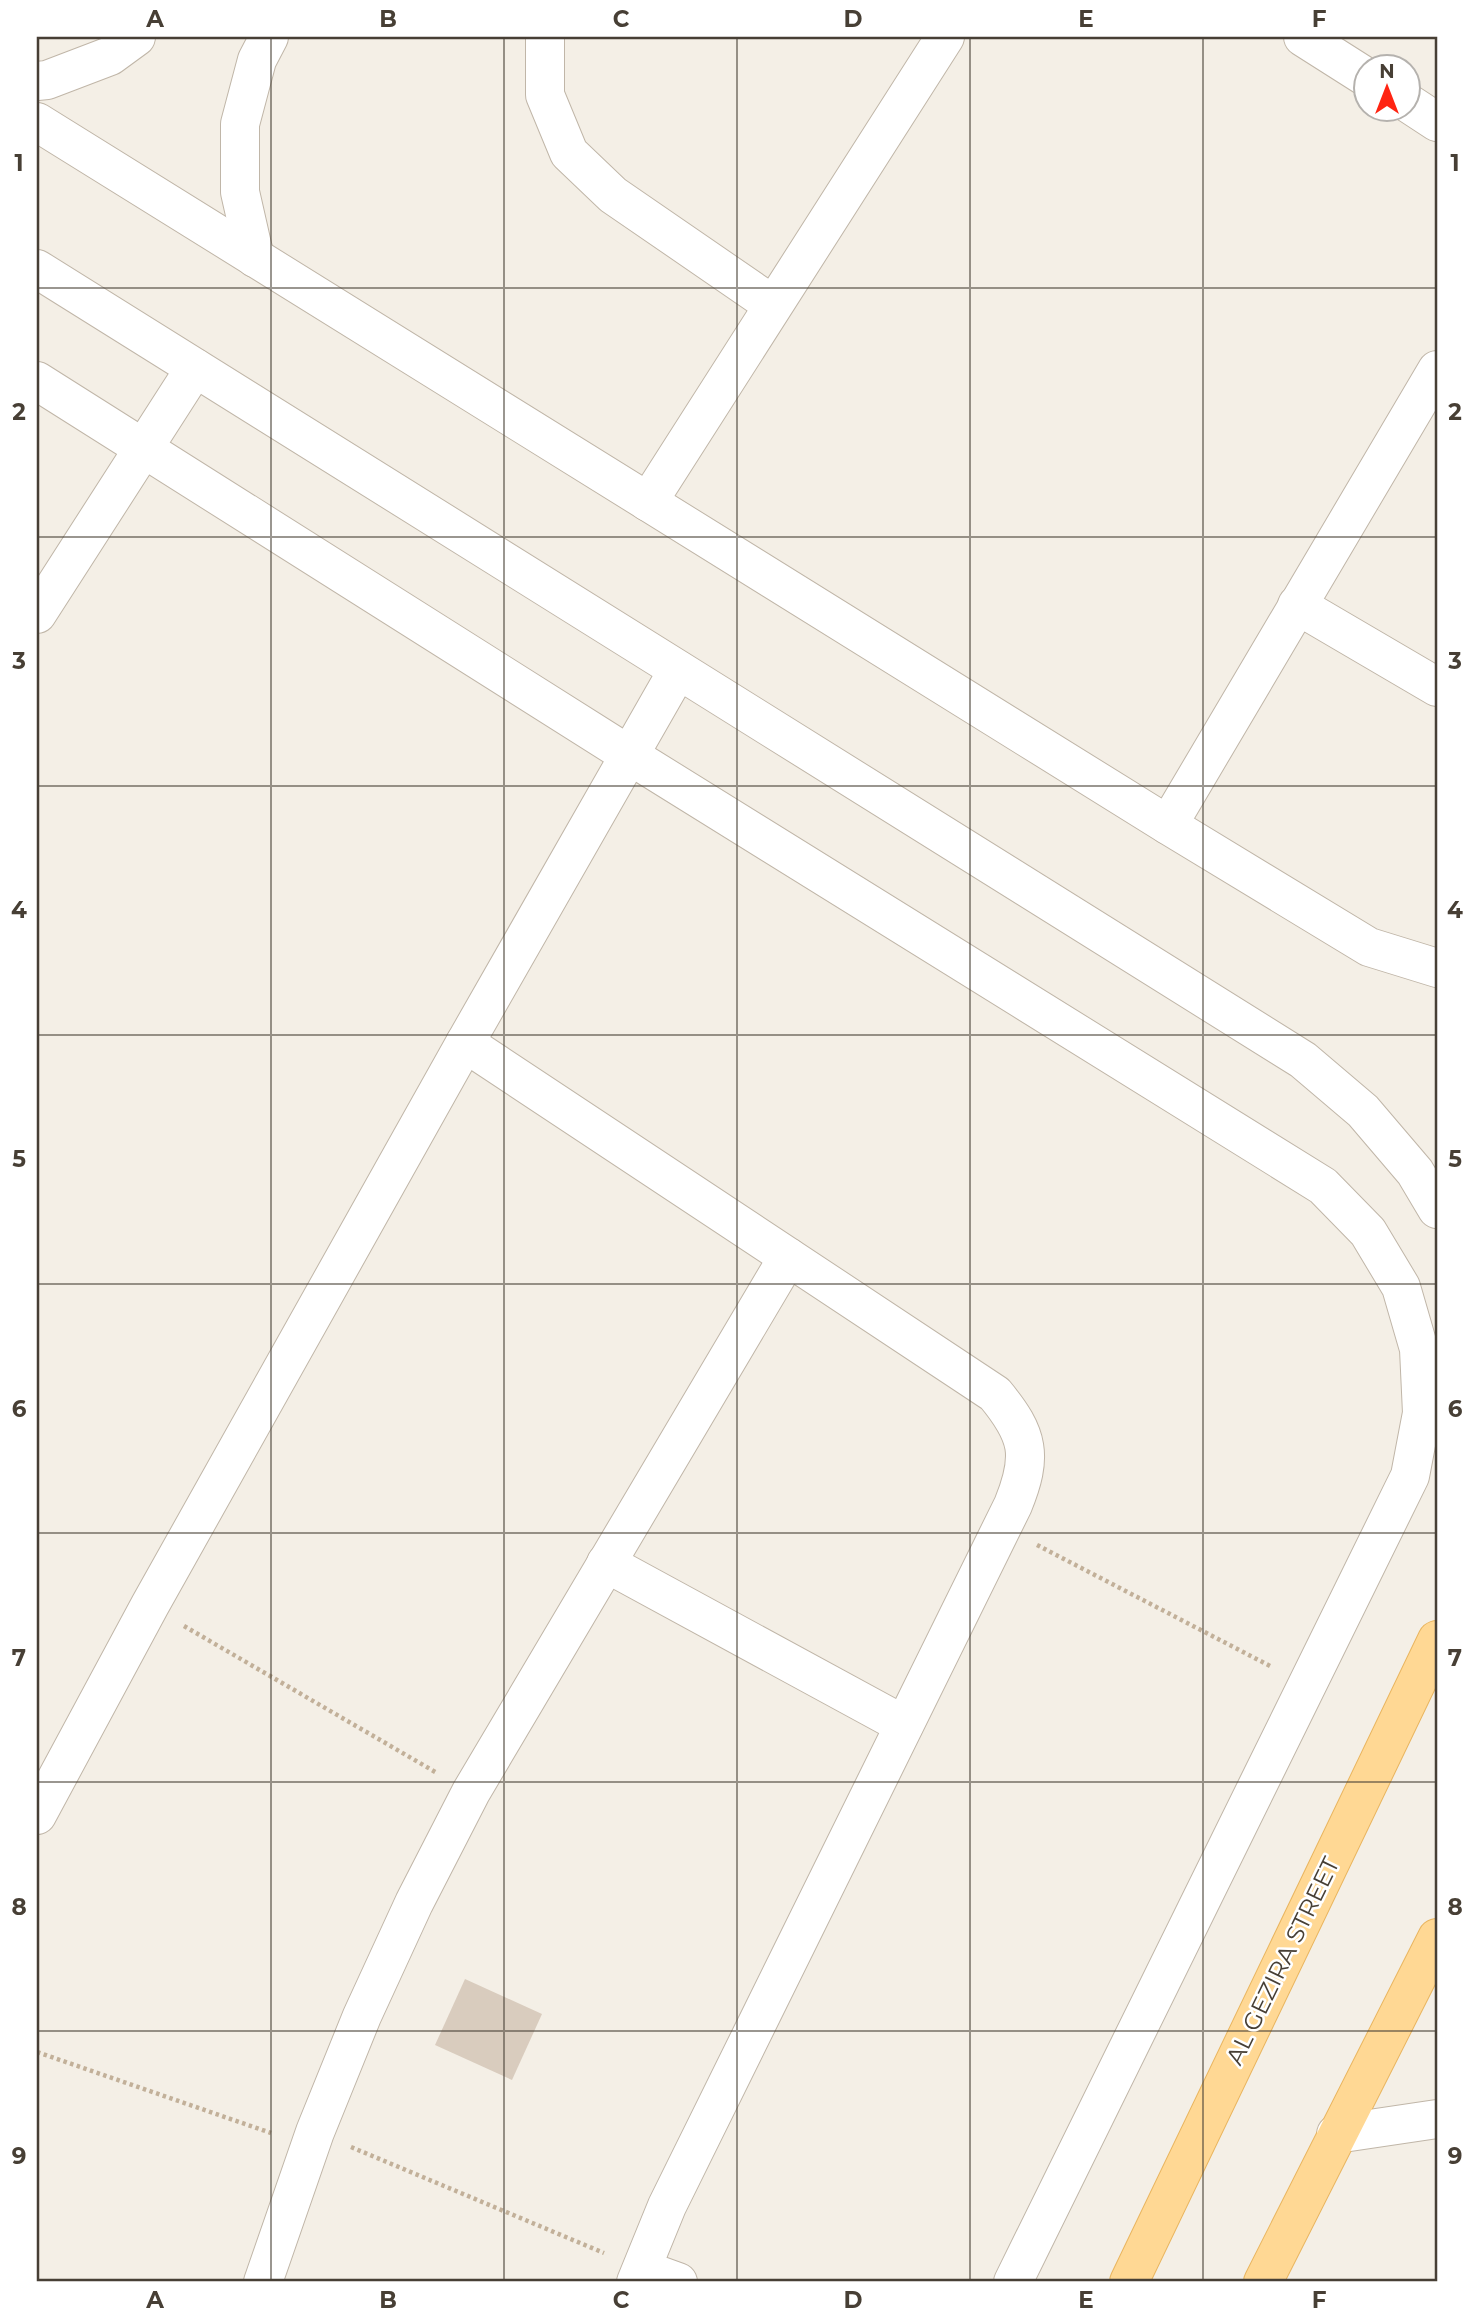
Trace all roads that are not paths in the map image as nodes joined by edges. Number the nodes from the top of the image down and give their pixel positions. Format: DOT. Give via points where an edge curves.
graph roads {
  1 [pos="136,37"];
  2 [pos="270,37"];
  3 [pos="545,37"];
  4 [pos="945,37"];
  5 [pos="1303,37"];
  6 [pos="1352,68"];
  7 [pos="37,81"];
  8 [pos="1422,112"];
  9 [pos="37,122"];
  10 [pos="1437,122"];
  11 [pos="255,258"];
  12 [pos="37,269"];
  13 [pos="773,305"];
  14 [pos="195,368"];
  15 [pos="1437,370"];
  16 [pos="37,381"];
  17 [pos="143,448"];
  18 [pos="648,502"];
  19 [pos="1297,605"];
  20 [pos="37,614"];
  21 [pos="678,670"];
  22 [pos="1437,687"];
  23 [pos="629,755"];
  24 [pos="1168,825"];
  25 [pos="1437,968"];
  26 [pos="465,1043"];
  27 [pos="1437,1209"];
  28 [pos="788,1257"];
  29 [pos="606,1563"];
  30 [pos="1437,1640"];
  31 [pos="904,1725"];
  32 [pos="37,1815"];
  33 [pos="1437,1938"];
  34 [pos="1437,2119"];
  35 [pos="1336,2134"];
  36 [pos="639,2276"];
  37 [pos="263,2282"];
  38 [pos="678,2282"];
  39 [pos="1013,2282"];
  40 [pos="1129,2282"];
  41 [pos="1263,2282"];
  1 -- 7 [label="street" via="110,56"];
  2 -- 11 [label="street" via="257,60 240,124 240,192"];
  3 -- 13 [label="street" via="545,96 569,153 613,195"];
  4 -- 13 [label="street"];
  5 -- 6 [label="street"];
  8 -- 10 [label="street"];
  9 -- 11 [label="street"];
  11 -- 18 [label="street"];
  12 -- 14 [label="street"];
  13 -- 18 [label="street"];
  14 -- 17 [label="street"];
  14 -- 21 [label="street"];
  15 -- 19 [label="street"];
  16 -- 17 [label="street"];
  17 -- 20 [label="street"];
  17 -- 23 [label="street"];
  18 -- 24 [label="street"];
  19 -- 22 [label="street"];
  19 -- 24 [label="street"];
  21 -- 23 [label="street"];
  21 -- 27 [label="street" via="1303,1060 1363,1111 1415,1171"];
  23 -- 26 [label="street"];
  23 -- 39 [label="street" via="1323,1186 1368,1232 1401,1287 1419,1349 1422,1413 1410,1476"];
  24 -- 25 [label="street" via="1369,947"];
  26 -- 28 [label="street"];
  26 -- 32 [label="street" via="149,1605"];
  28 -- 29 [label="street"];
  28 -- 31 [label="street" via="995,1394 1015,1418 1025,1446 1024,1477"];
  29 -- 31 [label="street"];
  29 -- 37 [label="street" via="471,1792 414,1903 312,2139"];
  30 -- 40 [label="main road, AL GEZIRA STREET"];
  31 -- 36 [label="street" via="667,2206"];
  33 -- 35 [label="main road"];
  34 -- 35 [label="street"];
  35 -- 41 [label="main road"];
  36 -- 38 [label="street"];
}
